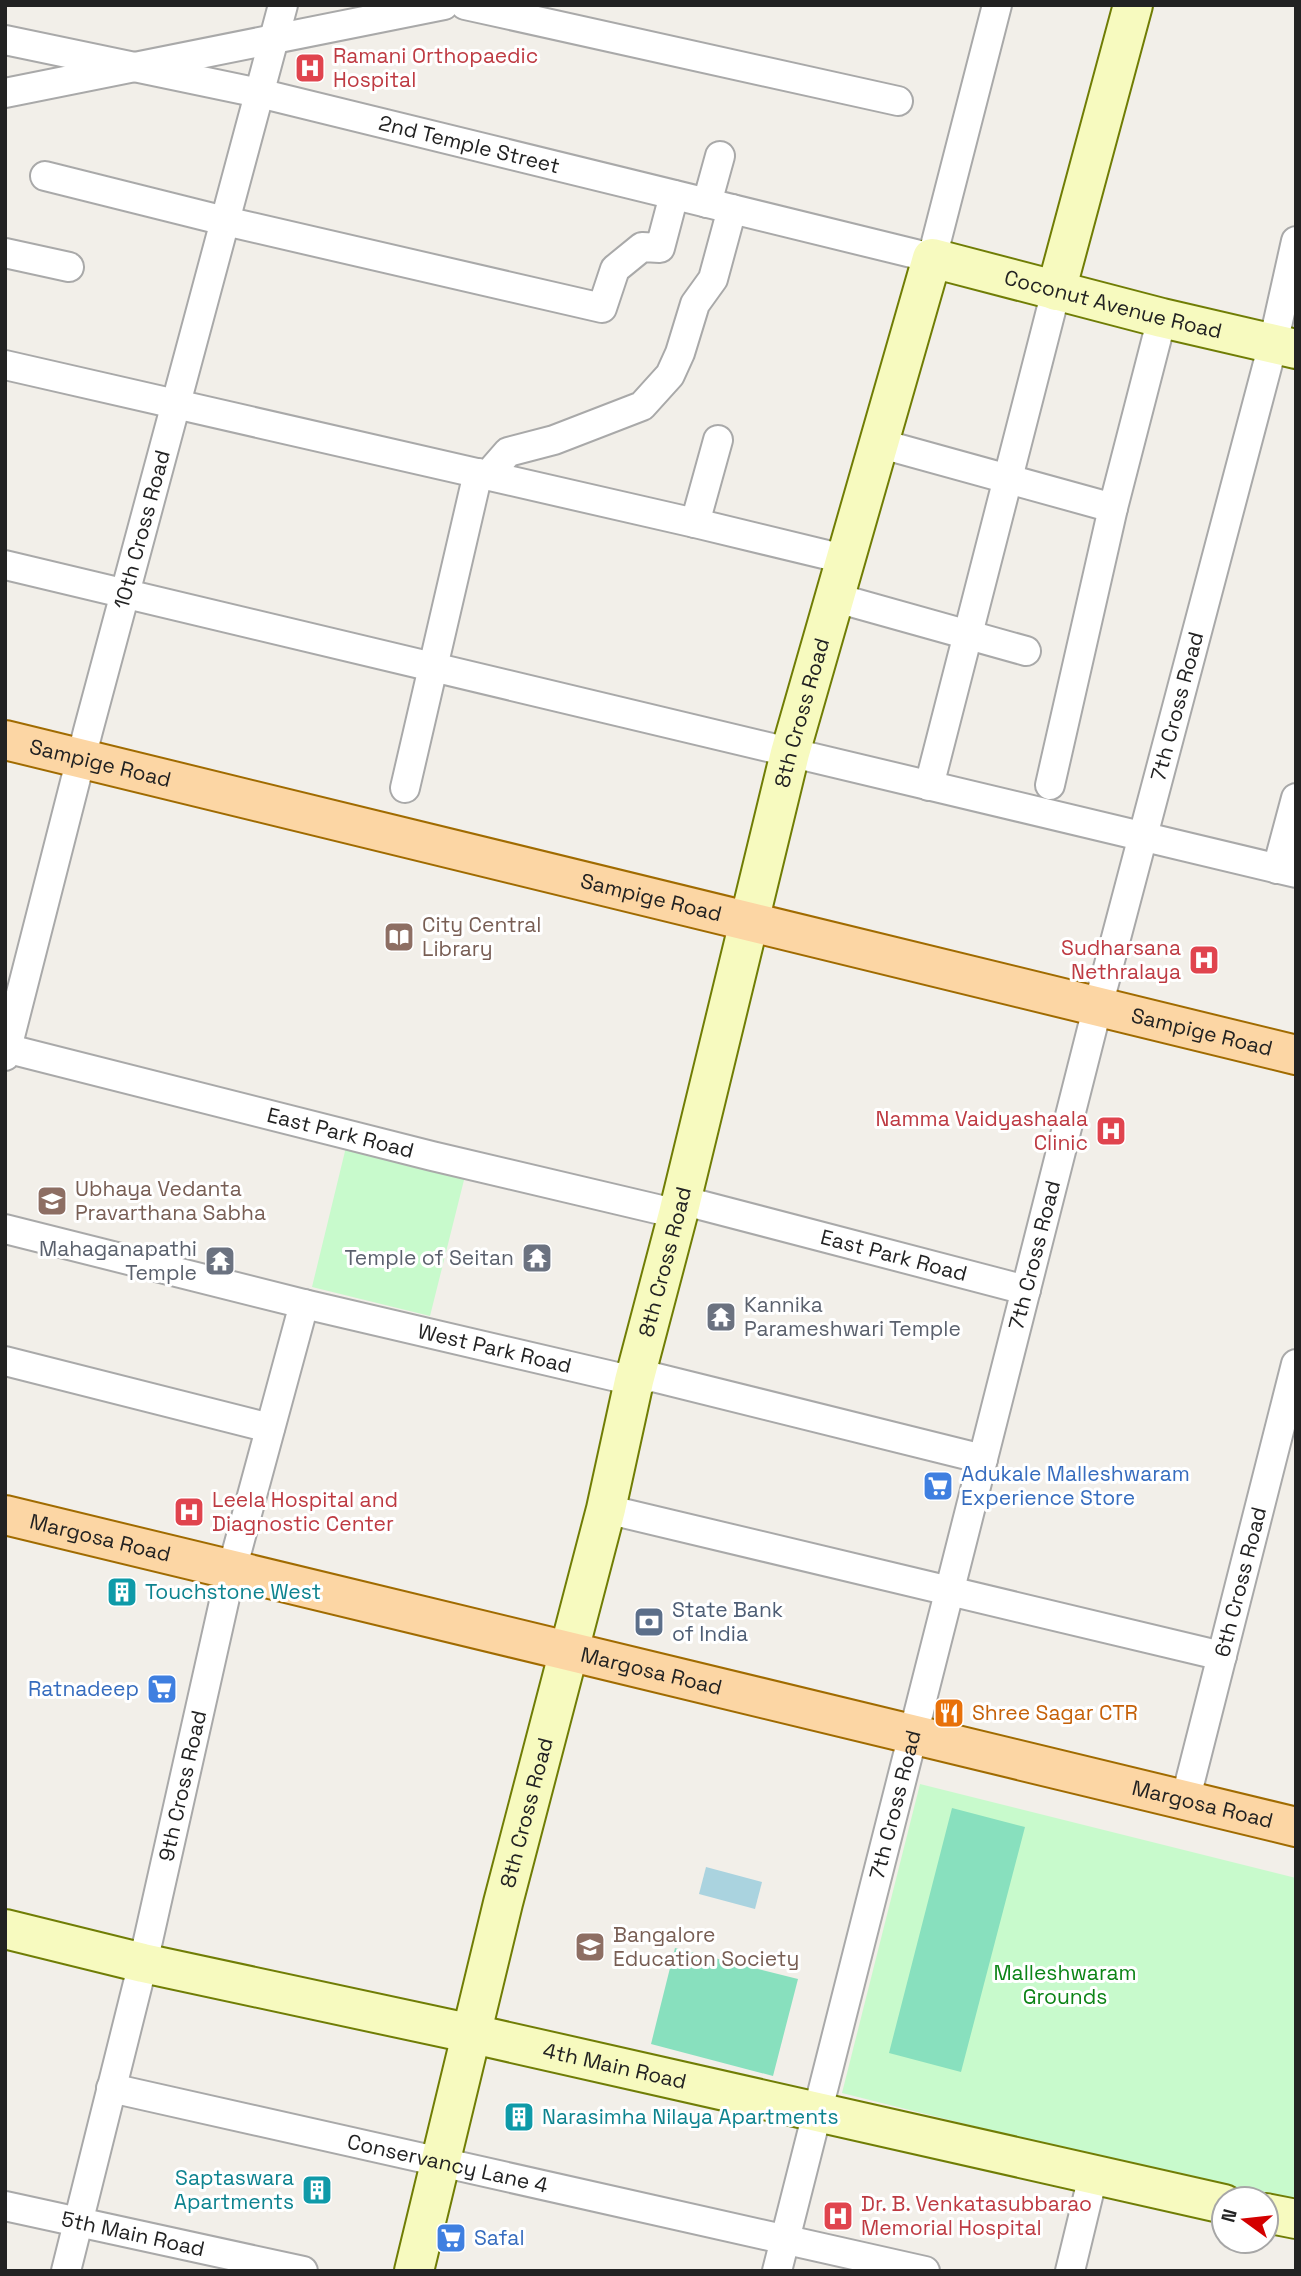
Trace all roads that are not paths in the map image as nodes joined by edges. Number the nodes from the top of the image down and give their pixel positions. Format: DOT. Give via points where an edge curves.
graph roads {
  1 [pos="283,5"];
  2 [pos="444,5"];
  3 [pos="465,5"];
  4 [pos="997,5"];
  5 [pos="1133,5"];
  6 [pos="5,40"];
  7 [pos="273,40"];
  8 [pos="131,67"];
  9 [pos="5,93"];
  10 [pos="259,93"];
  11 [pos="898,101"];
  12 [pos="720,156"];
  13 [pos="45,176"];
  14 [pos="674,195"];
  15 [pos="719,206"];
  16 [pos="225,221"];
  17 [pos="1296,241"];
  18 [pos="5,253"];
  19 [pos="932,258"];
  20 [pos="69,267"];
  21 [pos="1056,292"];
  22 [pos="1162,318"];
  23 [pos="1284,347"];
  24 [pos="5,365"];
  25 [pos="176,405"];
  26 [pos="718,440"];
  27 [pos="878,443"];
  28 [pos="482,475"];
  29 [pos="1008,479"];
  30 [pos="1113,508"];
  31 [pos="695,523"];
  32 [pos="844,559"];
  33 [pos="5,565"];
  34 [pos="125,594"];
  35 [pos="833,597"];
  36 [pos="968,635"];
  37 [pos="1026,651"];
  38 [pos="433,668"];
  39 [pos="5,740"];
  40 [pos="790,753"];
  41 [pos="81,759"];
  42 [pos="1050,785"];
  43 [pos="929,786"];
  44 [pos="405,788"];
  45 [pos="1296,798"];
  46 [pos="1142,837"];
  47 [pos="1286,871"];
  48 [pos="748,921"];
  49 [pos="1098,1007"];
  50 [pos="6,1051"];
  51 [pos="1296,1055"];
  52 [pos="679,1207"];
  53 [pos="5,1229"];
  54 [pos="1026,1290"];
  55 [pos="304,1304"];
  56 [pos="5,1361"];
  57 [pos="1296,1364"];
  58 [pos="634,1381"];
  59 [pos="270,1428"];
  60 [pos="983,1459"];
  61 [pos="606,1508"];
  62 [pos="5,1515"];
  63 [pos="232,1570"];
  64 [pos="949,1591"];
  65 [pos="567,1651"];
  66 [pos="1222,1656"];
  67 [pos="914,1735"];
  68 [pos="1185,1801"];
  69 [pos="1296,1827"];
  70 [pos="5,1930"];
  71 [pos="143,1963"];
  72 [pos="473,2034"];
  73 [pos="111,2088"];
  74 [pos="817,2112"];
  75 [pos="440,2164"];
  76 [pos="1093,2176"];
  77 [pos="1210,2201"];
  78 [pos="5,2206"];
  79 [pos="78,2221"];
  80 [pos="785,2238"];
  81 [pos="66,2271"];
  82 [pos="303,2271"];
  83 [pos="414,2271"];
  84 [pos="777,2271"];
  85 [pos="925,2271"];
  86 [pos="1070,2271"];
  1 -- 7 [label="street, 10th Cross Road"];
  2 -- 7 [label="street"];
  3 -- 11 [label="street"];
  4 -- 19 [label="street"];
  5 -- 21 [label="street"];
  6 -- 8 [label="street, 2nd Temple Street"];
  7 -- 8 [label="street"];
  7 -- 10 [label="street, 10th Cross Road"];
  8 -- 9 [label="street"];
  8 -- 10 [label="street, 2nd Temple Street"];
  10 -- 14 [label="street, 2nd Temple Street"];
  10 -- 16 [label="street, 10th Cross Road"];
  12 -- 15 [label="street"];
  13 -- 16 [label="street"];
  14 -- 15 [label="street, 2nd Temple Street"];
  14 -- 16 [label="street" via="660,248 642,247 615,269 602,308"];
  15 -- 19 [label="street, 2nd Temple Street"];
  15 -- 28 [label="street" via="713,279 695,304 670,375 642,406 554,440 508,452"];
  16 -- 25 [label="street, 10th Cross Road"];
  17 -- 23 [label="street, 7th Cross Road"];
  18 -- 20 [label="street"];
  19 -- 21 [label="street, Coconut Avenue Road"];
  19 -- 27 [label="street, 8th Cross Road"];
  21 -- 22 [label="street, Coconut Avenue Road"];
  21 -- 29 [label="street"];
  22 -- 23 [label="street, Coconut Avenue Road"];
  22 -- 30 [label="street"];
  23 -- 46 [label="street, 7th Cross Road"];
  24 -- 25 [label="street"];
  25 -- 28 [label="street"];
  25 -- 34 [label="street, 10th Cross Road"];
  26 -- 31 [label="street"];
  27 -- 29 [label="street"];
  27 -- 32 [label="street, 8th Cross Road"];
  28 -- 31 [label="street"];
  28 -- 38 [label="street"];
  29 -- 30 [label="street"];
  29 -- 36 [label="street"];
  30 -- 42 [label="street"];
  31 -- 32 [label="street"];
  32 -- 35 [label="street, 8th Cross Road"];
  33 -- 34 [label="street"];
  34 -- 38 [label="street"];
  34 -- 41 [label="street, 10th Cross Road"];
  35 -- 36 [label="street"];
  35 -- 40 [label="street, 8th Cross Road"];
  36 -- 37 [label="street"];
  36 -- 43 [label="street"];
  38 -- 40 [label="street"];
  38 -- 44 [label="street"];
  39 -- 41 [label="main road, Sampige Road"];
  40 -- 43 [label="street"];
  40 -- 48 [label="street, 8th Cross Road"];
  41 -- 48 [label="main road, Sampige Road"];
  41 -- 50 [label="street, 10th Cross Road"];
  43 -- 46 [label="street"];
  45 -- 47 [label="street"];
  46 -- 47 [label="street"];
  46 -- 49 [label="street, 7th Cross Road"];
  48 -- 49 [label="main road, Sampige Road"];
  48 -- 52 [label="street, 8th Cross Road"];
  49 -- 51 [label="main road, Sampige Road"];
  49 -- 54 [label="street, 7th Cross Road"];
  50 -- 52 [label="street, East Park Road" via="432,1156"];
  52 -- 54 [label="street, East Park Road"];
  52 -- 58 [label="street, 8th Cross Road"];
  53 -- 55 [label="street, West Park Road"];
  54 -- 60 [label="street, 7th Cross Road"];
  55 -- 58 [label="street, West Park Road"];
  55 -- 59 [label="street, 9th Cross Road"];
  56 -- 59 [label="street"];
  57 -- 66 [label="street, 6th Cross Road"];
  58 -- 60 [label="street, West Park Road" via="653,1377"];
  58 -- 61 [label="street, 8th Cross Road"];
  59 -- 63 [label="street, 9th Cross Road"];
  60 -- 64 [label="street, 7th Cross Road"];
  61 -- 64 [label="street"];
  61 -- 65 [label="street, 8th Cross Road"];
  62 -- 63 [label="main road, Margosa Road"];
  63 -- 65 [label="main road, Margosa Road"];
  63 -- 71 [label="street, 9th Cross Road"];
  64 -- 66 [label="street"];
  64 -- 67 [label="street, 7th Cross Road"];
  65 -- 67 [label="main road, Margosa Road"];
  65 -- 72 [label="street, 8th Cross Road"];
  66 -- 68 [label="street, 6th Cross Road"];
  67 -- 68 [label="main road, Margosa Road"];
  67 -- 74 [label="street, 7th Cross Road"];
  68 -- 69 [label="main road, Margosa Road"];
  70 -- 71 [label="street, 4th Main Road"];
  71 -- 72 [label="street, 4th Main Road"];
  71 -- 73 [label="street, 9th Cross Road"];
  72 -- 74 [label="street, 4th Main Road"];
  72 -- 75 [label="street, 8th Cross Road"];
  73 -- 75 [label="street, Conservancy Lane 4"];
  73 -- 79 [label="street, 9th Cross Road"];
  74 -- 76 [label="street, 4th Main Road"];
  74 -- 80 [label="street, 7th Cross Road"];
  75 -- 80 [label="street, Conservancy Lane 4"];
  75 -- 83 [label="street, 8th Cross Road"];
  76 -- 77 [label="street, 4th Main Road"];
  76 -- 86 [label="street"];
  78 -- 79 [label="street, 5th Main Road"];
  79 -- 81 [label="street, 9th Cross Road"];
  79 -- 82 [label="street, 5th Main Road"];
  80 -- 84 [label="street, 7th Cross Road"];
  80 -- 85 [label="street, Conservancy Lane 4"];
}
